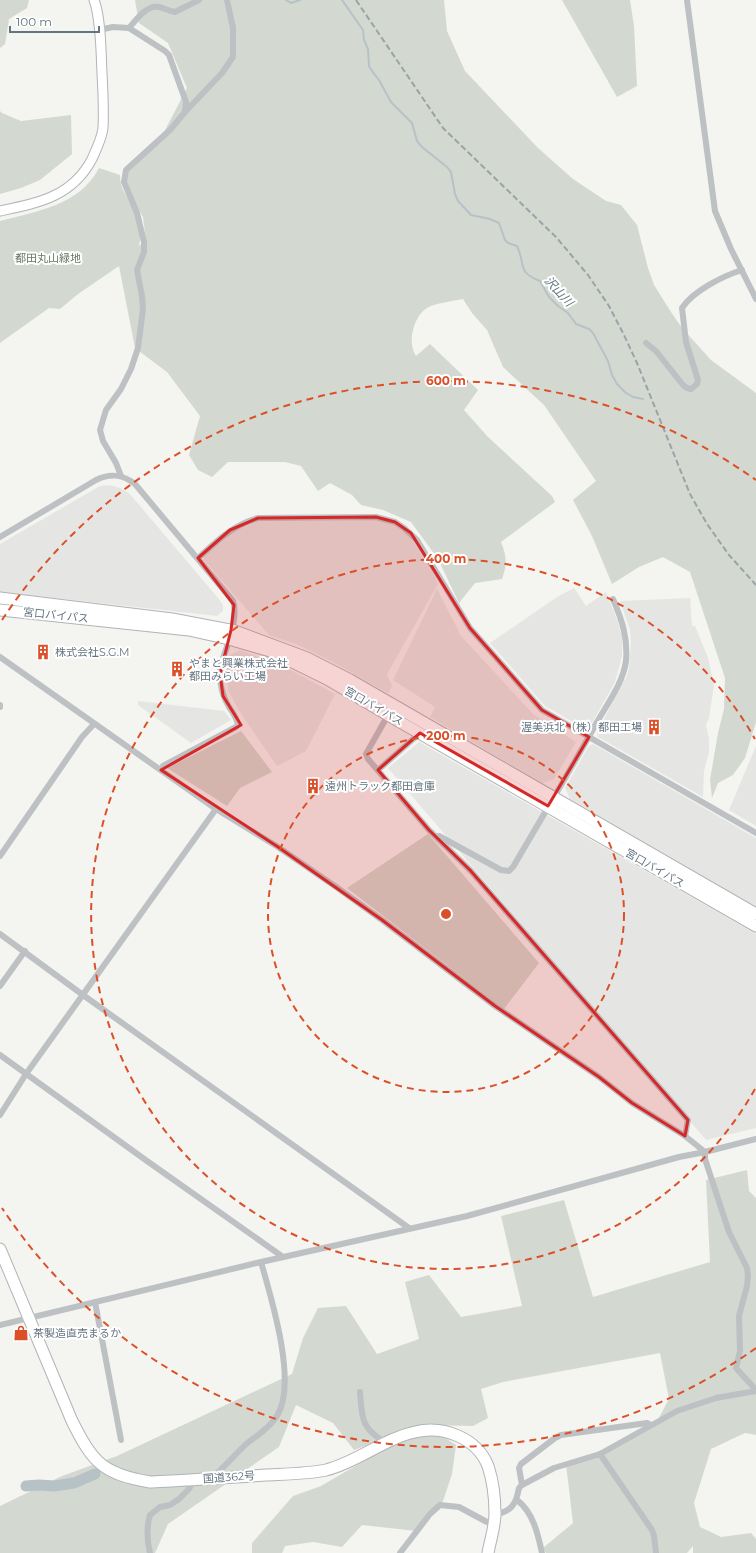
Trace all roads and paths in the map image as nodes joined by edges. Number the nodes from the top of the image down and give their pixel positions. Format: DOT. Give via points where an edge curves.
graph roads {
  1 [pos="94,0"];
  2 [pos="199,0"];
  3 [pos="227,0"];
  4 [pos="687,0"];
  5 [pos="129,28"];
  6 [pos="99,30"];
  7 [pos="185,112"];
  8 [pos="0,211"];
  9 [pos="742,270"];
  10 [pos="756,299"];
  11 [pos="646,343"];
  12 [pos="121,476"];
  13 [pos="0,537"];
  14 [pos="198,558"];
  15 [pos="0,598"];
  16 [pos="613,599"];
  17 [pos="0,610"];
  18 [pos="230,635"];
  19 [pos="0,657"];
  20 [pos="388,715"];
  21 [pos="94,724"];
  22 [pos="420,733"];
  23 [pos="589,737"];
  24 [pos="161,770"];
  25 [pos="378,770"];
  26 [pos="550,802"];
  27 [pos="216,809"];
  28 [pos="431,832"];
  29 [pos="756,833"];
  30 [pos="0,856"];
  31 [pos="756,914"];
  32 [pos="756,926"];
  33 [pos="0,934"];
  34 [pos="24,951"];
  35 [pos="0,986"];
  36 [pos="83,995"];
  37 [pos="0,1055"];
  38 [pos="26,1074"];
  39 [pos="0,1115"];
  40 [pos="685,1136"];
  41 [pos="756,1139"];
  42 [pos="705,1152"];
  43 [pos="408,1228"];
  44 [pos="0,1249"];
  45 [pos="283,1256"];
  46 [pos="261,1262"];
  47 [pos="150,1280"];
  48 [pos="150,1288"];
  49 [pos="94,1302"];
  50 [pos="28,1318"];
  51 [pos="0,1326"];
  52 [pos="756,1391"];
  53 [pos="360,1392"];
  54 [pos="651,1425"];
  55 [pos="121,1440"];
  56 [pos="386,1443"];
  57 [pos="600,1454"];
  58 [pos="212,1478"];
  59 [pos="195,1480"];
  60 [pos="522,1485"];
  61 [pos="517,1500"];
  62 [pos="495,1519"];
  63 [pos="150,1553"];
  64 [pos="400,1553"];
  65 [pos="488,1553"];
  66 [pos="542,1553"];
  67 [pos="656,1553"];
  1 -- 6 [label="street"];
  2 -- 5 [label="street" via="175,12 154,6 143,12"];
  3 -- 7 [label="street" via="233,28 233,57 222,73"];
  4 -- 9 [label="street" via="715,211"];
  5 -- 6 [label="street" via="113,27"];
  5 -- 7 [label="street" via="169,55 186,102"];
  6 -- 8 [label="street" via="103,129 85,171 66,189 50,198 35,204"];
  7 -- 12 [label="street" via="170,130 126,170 125,174 124,182 143,235 144,252 137,270 143,309 133,364 121,389 106,410 100,430 103,442"];
  9 -- 10 [label="street"];
  9 -- 11 [label="street" via="700,291 682,308 686,342 698,380 691,389 683,385 656,351"];
  12 -- 13 [label="street" via="108,475 96,480"];
  12 -- 14 [label="street" via="135,484"];
  14 -- 18 [label="street" via="233,601 235,610"];
  14 -- 23 [label="street" via="230,530 258,518 376,517 395,522 417,540 470,628 542,710"];
  15 -- 18 [label="highway, 宮口バイパス" via="172,618"];
  16 -- 23 [label="street" via="624,627 625,662 618,684"];
  17 -- 18 [label="highway, 宮口バイパス"];
  18 -- 20 [label="highway, 宮口バイパス" via="327,678"];
  18 -- 24 [label="street" via="220,666 220,682 223,696 238,725"];
  18 -- 26 [label="highway, 宮口バイパス" via="274,644 307,658"];
  19 -- 21 [label="street"];
  20 -- 22 [label="highway, 宮口バイパス"];
  20 -- 25 [label="street" via="366,754"];
  21 -- 24 [label="street"];
  21 -- 30 [label="street" via="82,736"];
  22 -- 25 [label="street"];
  22 -- 26 [label="highway, 宮口バイパス"];
  23 -- 26 [label="street"];
  23 -- 29 [label="street"];
  24 -- 27 [label="street"];
  25 -- 28 [label="street"];
  26 -- 28 [label="street" via="509,871 501,870"];
  26 -- 31 [label="highway, 宮口バイパス"];
  26 -- 32 [label="highway, 宮口バイパス"];
  27 -- 36 [label="street"];
  27 -- 40 [label="street" via="278,847 382,920 495,1006 599,1076 632,1103"];
  28 -- 40 [label="street" via="470,870 688,1120"];
  33 -- 34 [label="street"];
  34 -- 35 [label="street"];
  34 -- 36 [label="street"];
  36 -- 38 [label="street"];
  36 -- 43 [label="street"];
  37 -- 38 [label="street"];
  38 -- 39 [label="street"];
  38 -- 45 [label="street"];
  40 -- 42 [label="street"];
  41 -- 42 [label="street"];
  42 -- 43 [label="street" via="467,1216"];
  42 -- 52 [label="street" via="727,1226 746,1268 747,1286 739,1316 740,1351 736,1368"];
  43 -- 45 [label="street"];
  44 -- 50 [label="highway, 国道362号"];
  45 -- 46 [label="street"];
  46 -- 48 [label="street"];
  46 -- 58 [label="street" via="277,1323 283,1359 285,1381 282,1404 269,1425"];
  47 -- 48 [label="street"];
  48 -- 49 [label="street"];
  49 -- 50 [label="street"];
  49 -- 55 [label="street"];
  50 -- 51 [label="street"];
  50 -- 59 [label="highway, 国道362号" via="72,1421 94,1458 108,1469 128,1478 150,1482"];
  52 -- 54 [label="street" via="716,1398 677,1411"];
  53 -- 56 [label="street" via="364,1423 370,1432"];
  54 -- 57 [label="street"];
  54 -- 60 [label="street" via="647,1423 567,1434 555,1438 521,1464 519,1468"];
  56 -- 58 [label="highway, 国道362号" via="325,1470"];
  56 -- 62 [label="highway, 国道362号" via="416,1431 436,1429 454,1433 470,1442 487,1465 493,1485"];
  57 -- 60 [label="street" via="554,1468"];
  57 -- 67 [label="street" via="652,1530"];
  58 -- 59 [label="highway, 国道362号"];
  59 -- 63 [label="street" via="179,1499 170,1505 160,1507 150,1515 147,1527"];
  60 -- 61 [label="street"];
  61 -- 62 [label="street"];
  61 -- 66 [label="street" via="530,1516 540,1540"];
  62 -- 64 [label="street" via="487,1522 459,1507 440,1505"];
  62 -- 65 [label="highway, 国道362号"];
}
